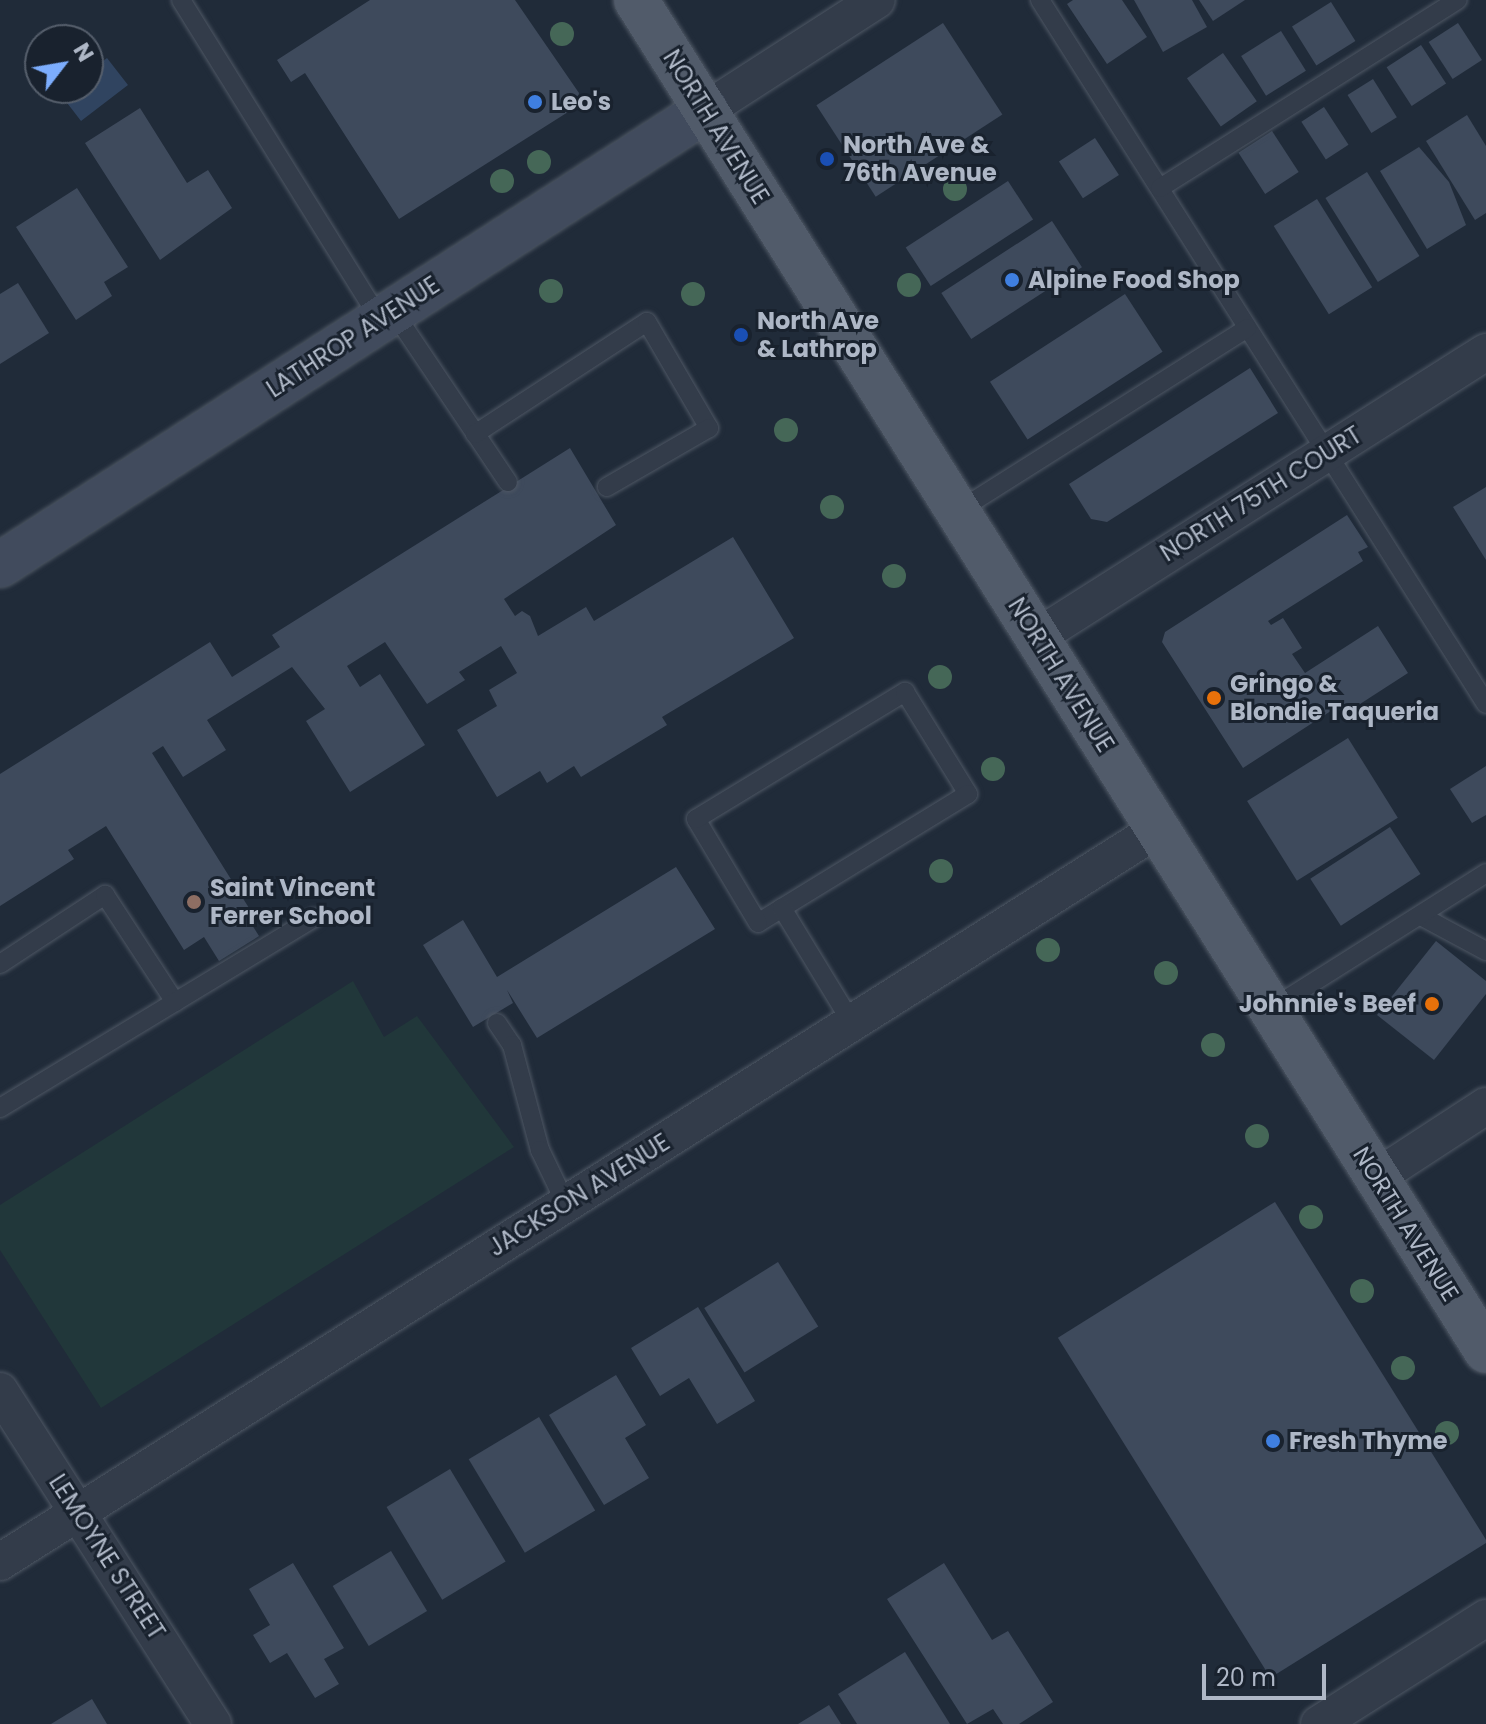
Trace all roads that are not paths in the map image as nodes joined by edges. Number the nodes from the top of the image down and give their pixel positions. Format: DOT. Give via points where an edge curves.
graph roads {
  1 [pos="181,0"];
  2 [pos="636,0"];
  3 [pos="877,0"];
  4 [pos="1040,0"];
  5 [pos="1457,0"];
  6 [pos="706,110"];
  7 [pos="1160,188"];
  8 [pos="387,316"];
  9 [pos="1247,328"];
  10 [pos="1486,352"];
  11 [pos="475,434"];
  12 [pos="1325,454"];
  13 [pos="508,482"];
  14 [pos="607,487"];
  15 [pos="958,511"];
  16 [pos="0,565"];
  17 [pos="1037,637"];
  18 [pos="1486,704"];
  19 [pos="1158,829"];
  20 [pos="1486,873"];
  21 [pos="782,908"];
  22 [pos="1421,916"];
  23 [pos="314,918"];
  24 [pos="1486,951"];
  25 [pos="0,964"];
  26 [pos="175,1002"];
  27 [pos="1271,1009"];
  28 [pos="497,1023"];
  29 [pos="852,1023"];
  30 [pos="1486,1106"];
  31 [pos="0,1108"];
  32 [pos="1377,1177"];
  33 [pos="566,1204"];
  34 [pos="1486,1351"];
  35 [pos="0,1391"];
  36 [pos="78,1511"];
  37 [pos="0,1562"];
  38 [pos="1486,1618"];
  39 [pos="213,1724"];
  40 [pos="1319,1724"];
  1 -- 8 [label="lane"];
  2 -- 6 [label="main road, NORTH AVENUE"];
  3 -- 6 [label="street"];
  4 -- 7 [label="lane"];
  5 -- 7 [label="lane"];
  6 -- 8 [label="street, LATHROP AVENUE"];
  6 -- 15 [label="main road, NORTH AVENUE"];
  7 -- 9 [label="lane"];
  8 -- 11 [label="lane"];
  8 -- 16 [label="street, LATHROP AVENUE"];
  9 -- 12 [label="lane"];
  9 -- 15 [label="lane"];
  10 -- 12 [label="street, NORTH 75TH COURT"];
  11 -- 13 [label="lane"];
  11 -- 14 [label="lane" via="647,322 709,428"];
  12 -- 17 [label="street, NORTH 75TH COURT"];
  12 -- 18 [label="lane"];
  15 -- 17 [label="main road, NORTH AVENUE"];
  17 -- 19 [label="main road, NORTH AVENUE"];
  19 -- 27 [label="main road, NORTH AVENUE"];
  19 -- 29 [label="street, JACKSON AVENUE"];
  20 -- 22 [label="lane"];
  21 -- 21 [label="lane" via="968,794 905,692 696,819 758,923"];
  21 -- 29 [label="lane"];
  22 -- 24 [label="lane"];
  22 -- 27 [label="lane"];
  23 -- 26 [label="lane"];
  25 -- 26 [label="lane" via="105,895"];
  26 -- 31 [label="lane"];
  27 -- 32 [label="main road, NORTH AVENUE"];
  28 -- 33 [label="lane" via="512,1045 540,1150"];
  29 -- 33 [label="street, JACKSON AVENUE"];
  30 -- 32 [label="street"];
  32 -- 34 [label="main road, NORTH AVENUE"];
  33 -- 36 [label="street, JACKSON AVENUE"];
  35 -- 36 [label="street, LEMOYNE STREET"];
  36 -- 37 [label="street, JACKSON AVENUE"];
  36 -- 39 [label="street, LEMOYNE STREET"];
  38 -- 40 [label="street"];
}
